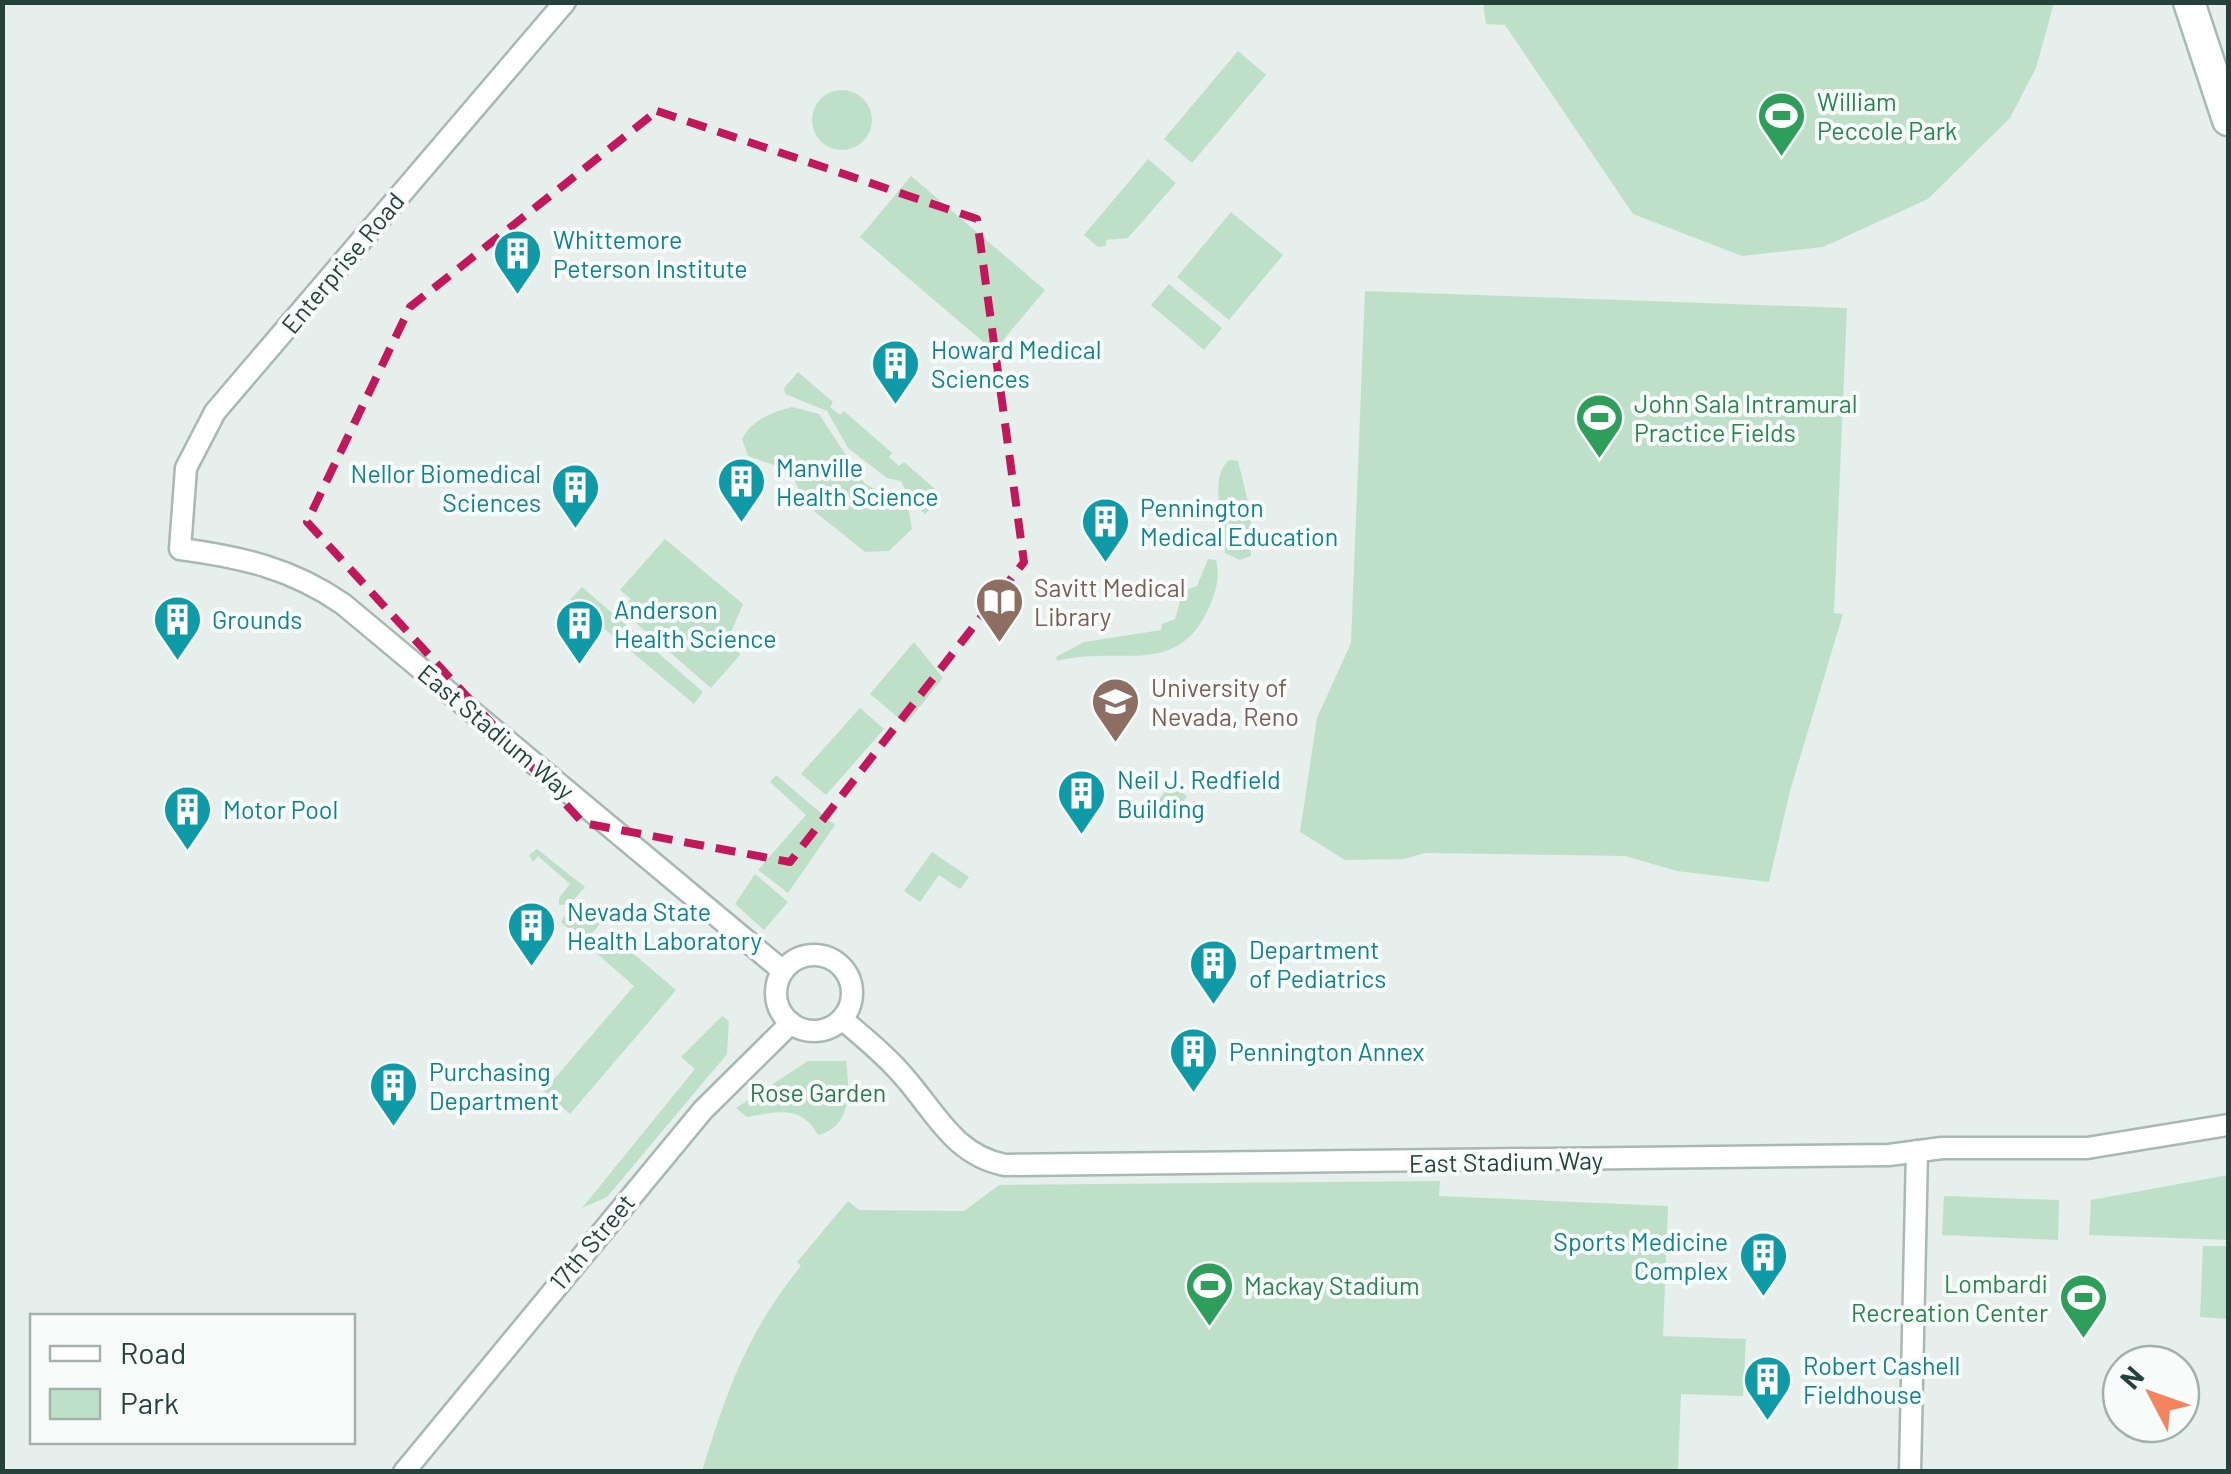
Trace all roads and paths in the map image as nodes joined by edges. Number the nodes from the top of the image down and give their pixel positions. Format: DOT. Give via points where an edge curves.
graph roads {
  1 [pos="565,2"];
  2 [pos="2189,2"];
  3 [pos="2228,120"];
  4 [pos="180,550"];
  5 [pos="782,971"];
  6 [pos="842,1019"];
  7 [pos="791,1023"];
  8 [pos="2228,1125"];
  9 [pos="1917,1150"];
  10 [pos="404,1472"];
  11 [pos="1910,1472"];
  1 -- 4 [label="street, Enterprise Road" via="215,412 186,468"];
  2 -- 3 [label="street"];
  4 -- 5 [label="street, East Stadium Way" via="268,564 318,586"];
  5 -- 6 [label="street" via="811,954 834,960 852,992"];
  5 -- 7 [label="street" via="778,1004"];
  6 -- 7 [label="street" via="812,1031"];
  6 -- 9 [label="street, East Stadium Way" via="906,1079 954,1141 970,1155 1005,1164 1622,1160"];
  7 -- 10 [label="street, 17th Street" via="703,1110"];
  8 -- 9 [label="street, East Stadium Way" via="2087,1148"];
  9 -- 11 [label="street"];
}
